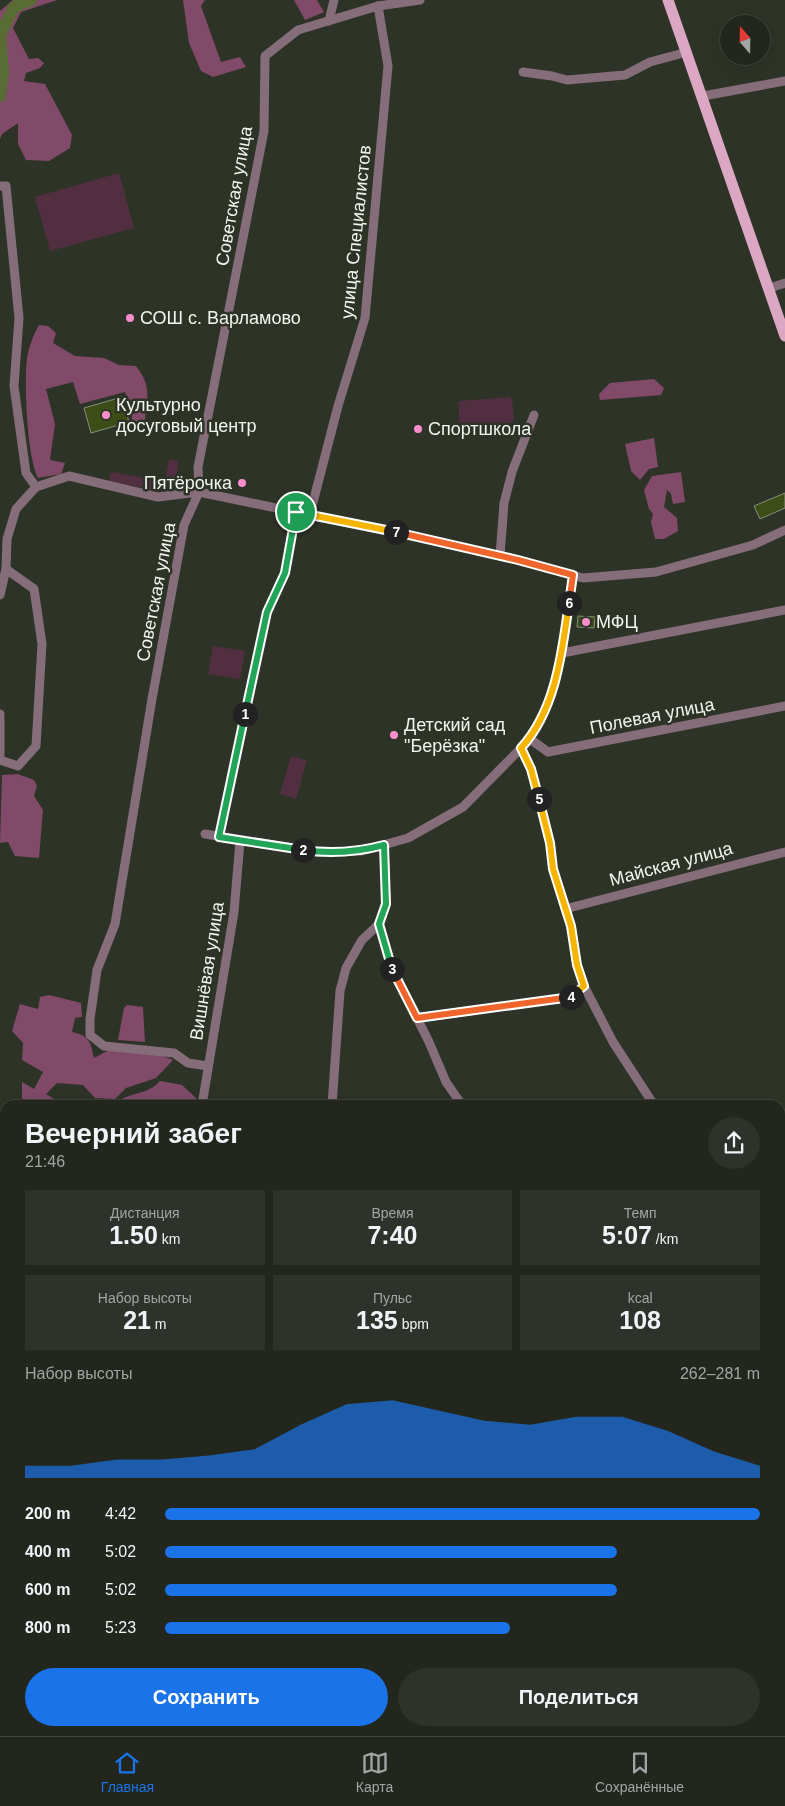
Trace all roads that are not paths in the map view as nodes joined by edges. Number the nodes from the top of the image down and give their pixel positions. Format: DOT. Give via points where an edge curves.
graph roads {
  1 [pos="334,0"];
  2 [pos="420,0"];
  3 [pos="668,0"];
  4 [pos="378,6"];
  5 [pos="329,21"];
  6 [pos="687,52"];
  7 [pos="523,72"];
  8 [pos="785,81"];
  9 [pos="703,96"];
  10 [pos="3,186"];
  11 [pos="785,283"];
  12 [pos="770,288"];
  13 [pos="785,336"];
  14 [pos="534,415"];
  15 [pos="36,487"];
  16 [pos="199,492"];
  17 [pos="296,512"];
  18 [pos="310,514"];
  19 [pos="785,530"];
  20 [pos="4,542"];
  21 [pos="500,556"];
  22 [pos="6,569"];
  23 [pos="573,575"];
  24 [pos="0,595"];
  25 [pos="785,610"];
  26 [pos="562,653"];
  27 [pos="785,706"];
  28 [pos="0,714"];
  29 [pos="530,738"];
  30 [pos="521,748"];
  31 [pos="0,758"];
  32 [pos="205,834"];
  33 [pos="219,837"];
  34 [pos="240,841"];
  35 [pos="384,845"];
  36 [pos="785,852"];
  37 [pos="565,909"];
  38 [pos="379,924"];
  39 [pos="584,986"];
  40 [pos="417,1018"];
  41 [pos="208,1066"];
  42 [pos="203,1100"];
  43 [pos="332,1100"];
  44 [pos="459,1100"];
  45 [pos="651,1100"];
  1 -- 5 [label="street"];
  2 -- 4 [label="street"];
  3 -- 6 [label="main road"];
  4 -- 5 [label="street"];
  4 -- 18 [label="street, улица Специалистов" via="388,66 365,318"];
  5 -- 16 [label="street, Советская улица" via="298,30 265,56 264,131 198,467"];
  6 -- 7 [label="street" via="650,62 625,75 566,80"];
  6 -- 9 [label="main road"];
  8 -- 9 [label="street"];
  9 -- 12 [label="main road"];
  10 -- 15 [label="street" via="19,318 14,386 26,473"];
  11 -- 12 [label="street"];
  12 -- 13 [label="main road"];
  14 -- 21 [label="street" via="504,503"];
  15 -- 16 [label="street" via="69,476 158,497"];
  15 -- 20 [label="street" via="16,509"];
  16 -- 17 [label="street"];
  16 -- 41 [label="street, Советская улица" via="184,525 115,924 97,970 90,1035 104,1046 174,1053 188,1063"];
  17 -- 18 [label="street"];
  17 -- 33 [label="street" via="285,573 267,612"];
  18 -- 21 [label="street"];
  19 -- 23 [label="street" via="753,545 656,572 583,578"];
  20 -- 22 [label="street"];
  21 -- 23 [label="street"];
  22 -- 24 [label="street"];
  22 -- 31 [label="street" via="34,589 42,644 36,746 18,766"];
  23 -- 26 [label="street"];
  25 -- 26 [label="street"];
  26 -- 29 [label="street" via="550,700"];
  27 -- 29 [label="street, Полевая улица" via="548,752"];
  28 -- 31 [label="street"];
  29 -- 30 [label="street"];
  30 -- 35 [label="street" via="463,807 408,838"];
  30 -- 37 [label="street" via="531,769"];
  32 -- 33 [label="street"];
  33 -- 34 [label="street"];
  34 -- 35 [label="street" via="318,852 362,851"];
  34 -- 41 [label="street, Вишнёвая улица" via="234,912"];
  35 -- 38 [label="street" via="386,904"];
  36 -- 37 [label="street, Майская улица"];
  37 -- 39 [label="street"];
  38 -- 40 [label="street" via="391,966"];
  38 -- 43 [label="street" via="362,940 346,968 340,991"];
  39 -- 40 [label="street" via="572,997"];
  39 -- 45 [label="street" via="613,1042"];
  40 -- 44 [label="street" via="446,1082"];
  41 -- 42 [label="street, Вишнёвая улица"];
}
